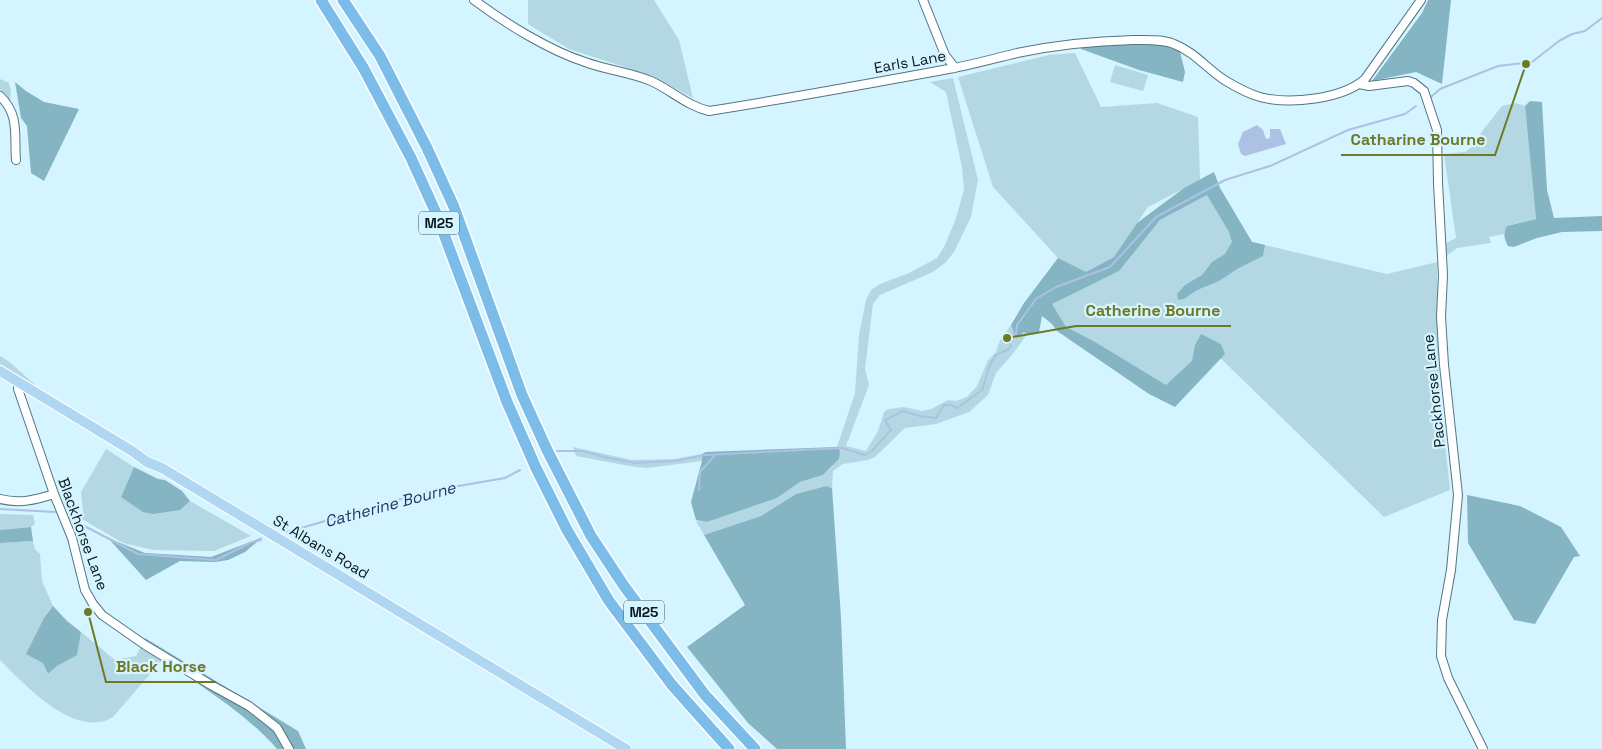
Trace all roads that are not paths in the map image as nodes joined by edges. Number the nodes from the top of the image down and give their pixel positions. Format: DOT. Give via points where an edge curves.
graph roads {
  1 [pos="321,0"];
  2 [pos="343,0"];
  3 [pos="474,0"];
  4 [pos="923,0"];
  5 [pos="1421,0"];
  6 [pos="945,56"];
  7 [pos="955,68"];
  8 [pos="939,70"];
  9 [pos="1359,84"];
  10 [pos="0,96"];
  11 [pos="16,160"];
  12 [pos="0,371"];
  13 [pos="19,382"];
  14 [pos="54,494"];
  15 [pos="0,500"];
  16 [pos="289,749"];
  17 [pos="626,749"];
  18 [pos="729,749"];
  19 [pos="755,749"];
  20 [pos="1483,749"];
  1 -- 18 [label="highway, M25" via="364,68 411,158 436,213 489,357 534,463 567,530 609,600 672,684"];
  2 -- 19 [label="highway, M25" via="380,56 427,148 454,207 522,395 552,462 591,536 705,695"];
  3 -- 8 [label="street, Earls Lane" via="565,55 652,82 696,108 709,111"];
  4 -- 6 [label="street"];
  5 -- 9 [label="street"];
  6 -- 7 [label="street"];
  6 -- 8 [label="street"];
  7 -- 8 [label="street, Earls Lane"];
  7 -- 9 [label="street, Earls Lane" via="1059,46 1108,40 1151,40 1172,43 1186,50 1225,80 1260,97 1282,100 1325,97"];
  9 -- 20 [label="street, Packhorse Lane" via="1414,82 1424,91 1437,130 1443,275 1441,317 1458,495 1452,570 1442,620 1441,656 1448,678"];
  10 -- 11 [label="street" via="12,114 17,136 14,143"];
  12 -- 13 [label="main road, St Albans Road"];
  13 -- 14 [label="street, Blackhorse Lane" via="22,403"];
  13 -- 17 [label="main road, St Albans Road"];
  14 -- 15 [label="street" via="19,503"];
  14 -- 16 [label="street, Blackhorse Lane" via="72,538 85,590 102,615 145,645 249,706 277,728"];
}
